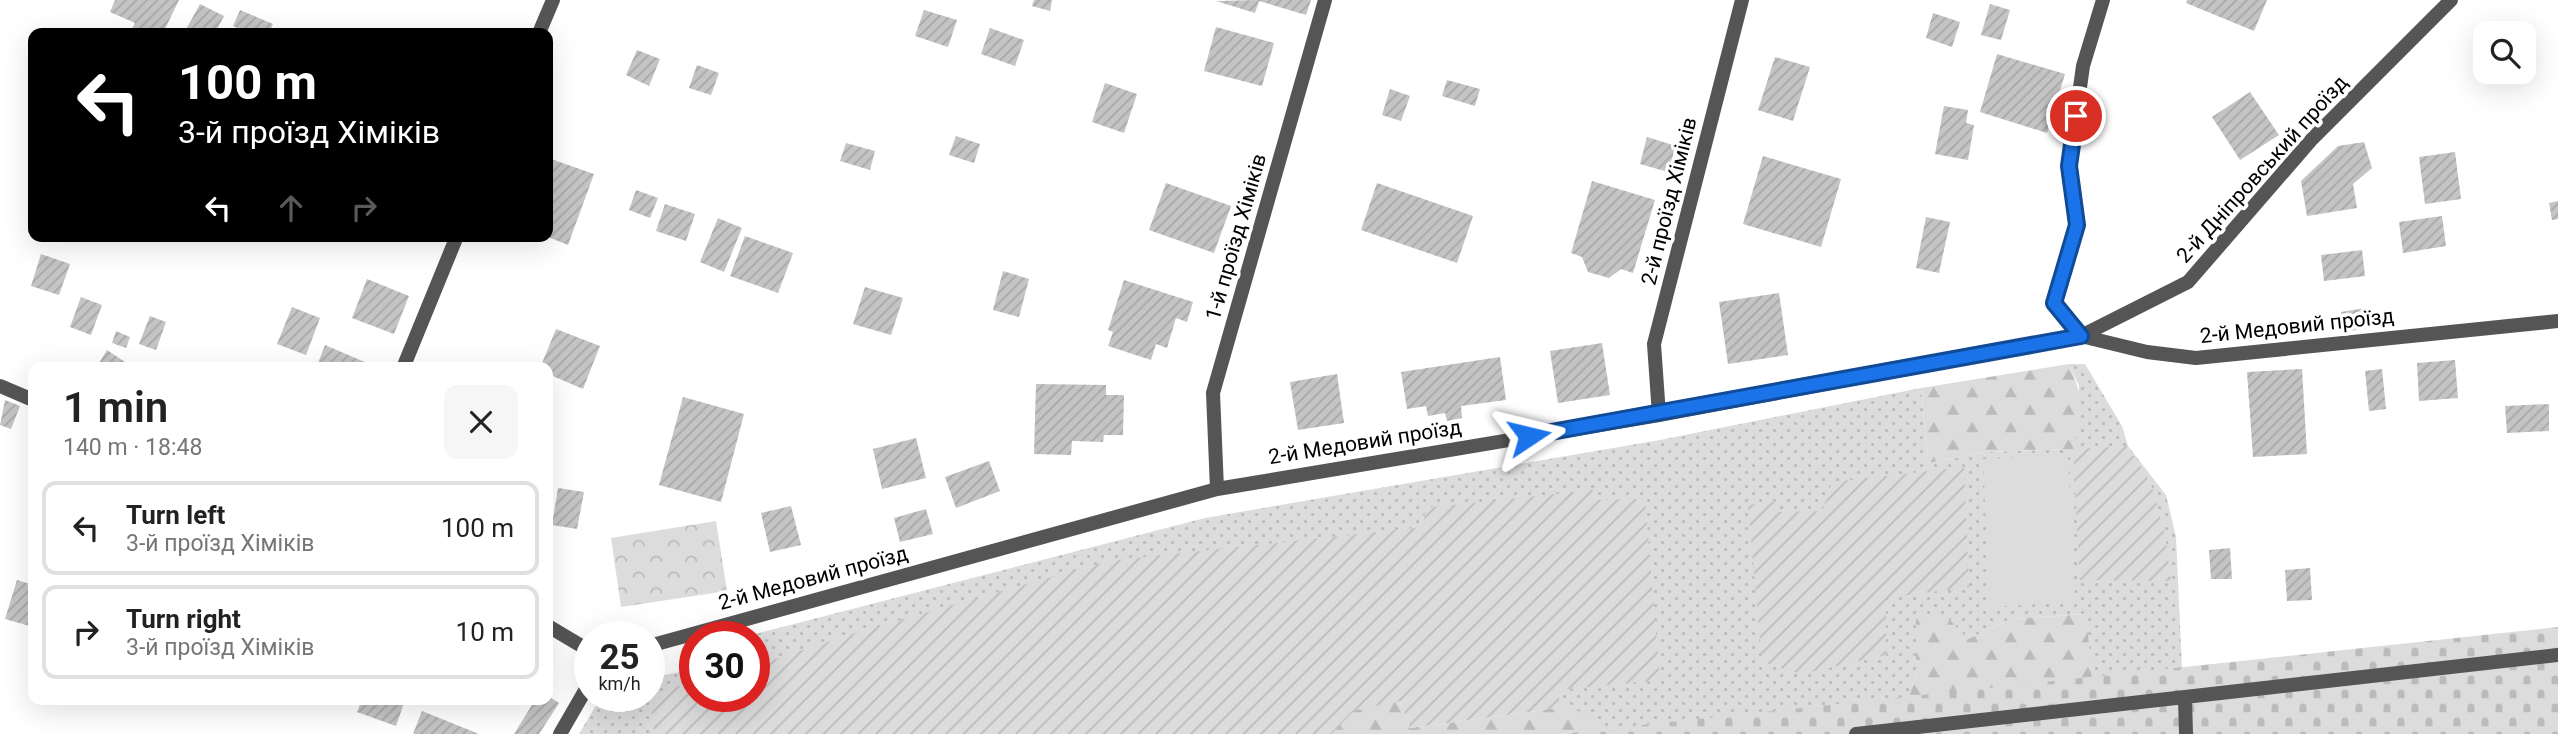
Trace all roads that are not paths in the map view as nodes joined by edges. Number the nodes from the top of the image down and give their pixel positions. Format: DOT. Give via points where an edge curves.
graph roads {
  1 [pos="553,0"];
  2 [pos="1325,0"];
  3 [pos="1742,0"];
  4 [pos="2103,0"];
  5 [pos="2445,3"];
  6 [pos="541,28"];
  7 [pos="455,242"];
  8 [pos="2558,321"];
  9 [pos="2081,336"];
  10 [pos="405,362"];
  11 [pos="0,386"];
  12 [pos="28,398"];
  13 [pos="1659,415"];
  14 [pos="1217,489"];
  15 [pos="553,629"];
  16 [pos="574,641"];
  17 [pos="665,642"];
  18 [pos="2558,655"];
  19 [pos="2185,698"];
  20 [pos="574,710"];
  21 [pos="560,734"];
  22 [pos="1856,734"];
  23 [pos="2186,734"];
  1 -- 6 [label="street"];
  2 -- 14 [label="street, 1-й проїзд Хіміків" via="1213,393"];
  3 -- 13 [label="street, 2-й проїзд Хіміків" via="1654,344"];
  4 -- 9 [label="street" via="2083,66 2069,166 2077,225 2054,303"];
  5 -- 9 [label="street, 2-й Дніпровський проїзд" via="2312,139 2188,282"];
  7 -- 10 [label="street"];
  8 -- 9 [label="street, 2-й Медовий проїзд" via="2196,358"];
  9 -- 13 [label="street, 2-й Медовий проїзд"];
  11 -- 12 [label="street"];
  13 -- 14 [label="street, 2-й Медовий проїзд"];
  14 -- 17 [label="street, 2-й Медовий проїзд"];
  15 -- 16 [label="street"];
  18 -- 19 [label="street"];
  19 -- 22 [label="street"];
  19 -- 23 [label="street"];
  20 -- 21 [label="street"];
}
